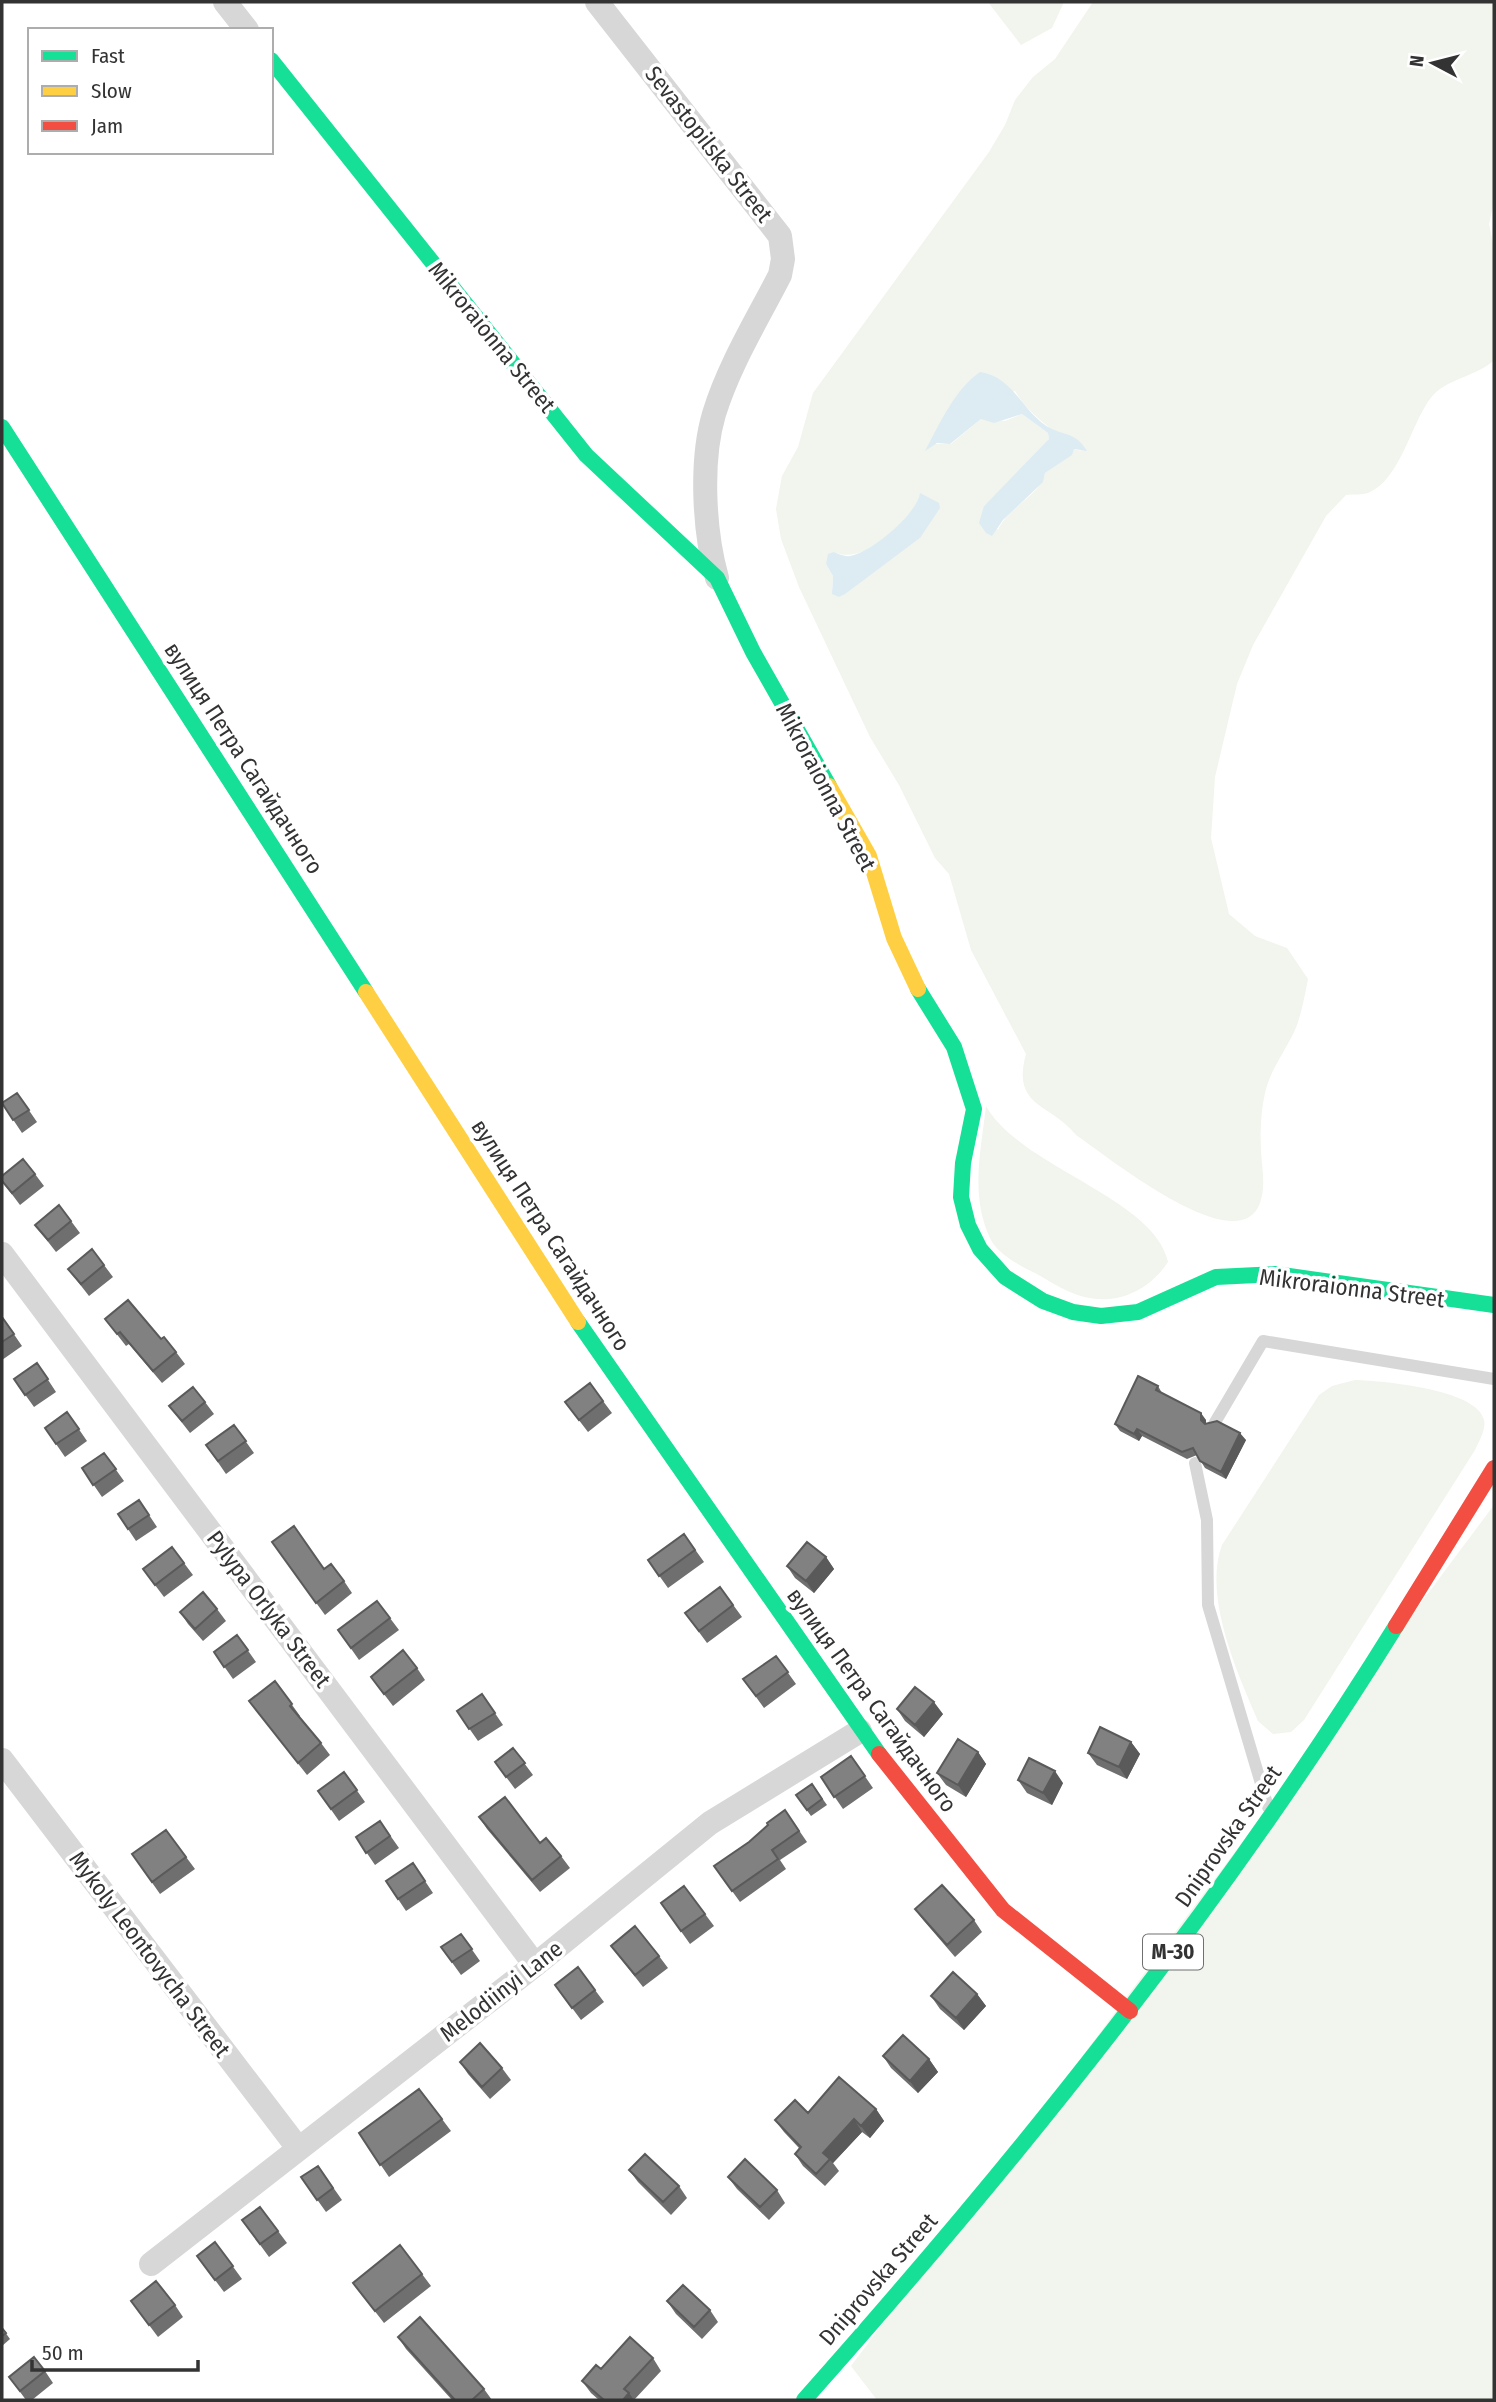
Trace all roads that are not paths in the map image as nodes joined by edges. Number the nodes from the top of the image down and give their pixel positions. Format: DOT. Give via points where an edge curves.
graph roads {
  1 [pos="225,2"];
  2 [pos="597,2"];
  3 [pos="245,28"];
  4 [pos="273,63"];
  5 [pos="2,427"];
  6 [pos="717,578"];
  7 [pos="2,1254"];
  8 [pos="1494,1305"];
  9 [pos="1494,1379"];
  10 [pos="1214,1424"];
  11 [pos="1195,1463"];
  12 [pos="1494,1468"];
  13 [pos="860,1731"];
  14 [pos="2,1760"];
  15 [pos="1272,1817"];
  16 [pos="535,1965"];
  17 [pos="1130,2011"];
  18 [pos="298,2148"];
  19 [pos="151,2264"];
  20 [pos="814,2397"];
  1 -- 3 [label="street"];
  2 -- 6 [label="street, Sevastopilska Street" via="780,236 780,275 732,370 713,417 708,444 708,529"];
  4 -- 6 [label="main road, Mikroraionna Street" via="586,455"];
  5 -- 13 [label="main road, вулиця Петра Сагайдачного" via="585,1332"];
  6 -- 8 [label="main road, Mikroraionna Street" via="753,652 869,856 894,939 954,1047 974,1109 961,1197 980,1249 1005,1277 1043,1301 1101,1316 1139,1312 1216,1277 1275,1274"];
  7 -- 16 [label="street, Pylypa Orlyka Street"];
  9 -- 10 [label="lane" via="1264,1341"];
  11 -- 15 [label="lane" via="1207,1520 1208,1605"];
  12 -- 15 [label="main road, Dniprovska Street / М-30"];
  13 -- 16 [label="street, Melodiinyi Lane" via="710,1823"];
  13 -- 17 [label="main road, вулиця Петра Сагайдачного" via="1003,1910"];
  14 -- 18 [label="street, Mykoly Leontovycha Street"];
  15 -- 17 [label="main road, Dniprovska Street / М-30"];
  16 -- 18 [label="street, Melodiinyi Lane"];
  17 -- 20 [label="main road, Dniprovska Street / М-30"];
  18 -- 19 [label="street, Melodiinyi Lane"];
}
